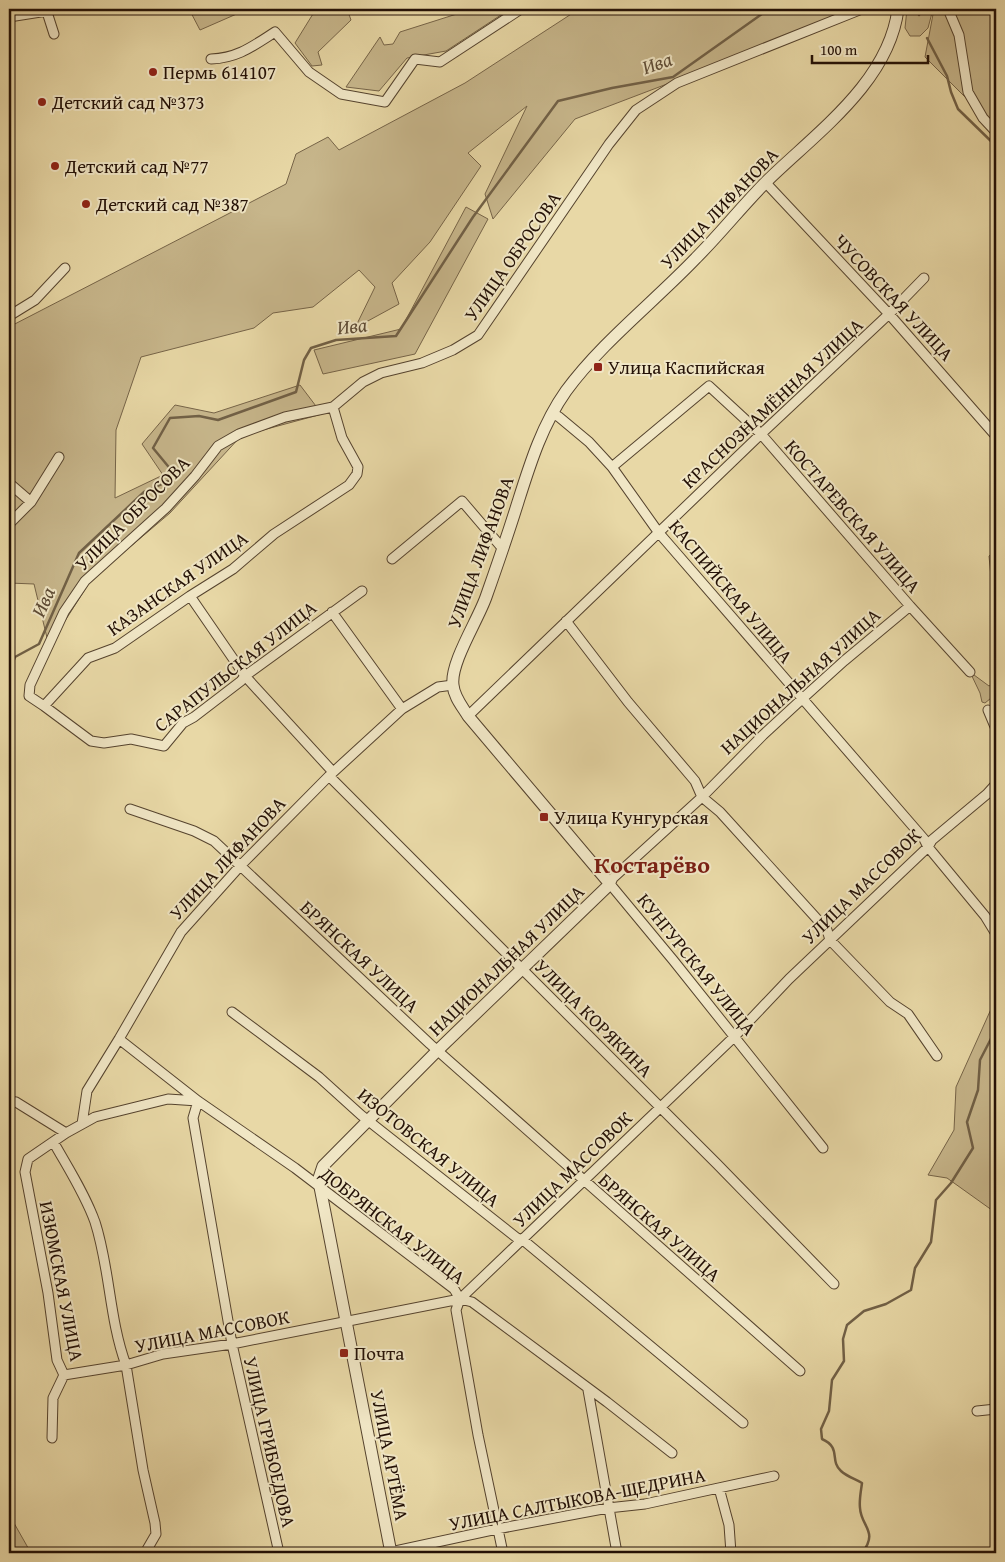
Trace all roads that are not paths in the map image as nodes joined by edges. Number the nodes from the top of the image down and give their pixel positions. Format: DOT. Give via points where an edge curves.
graph roads {
  1 [pos="521,9"];
  2 [pos="862,9"];
  3 [pos="898,9"];
  4 [pos="948,9"];
  5 [pos="47,10"];
  6 [pos="9,18"];
  7 [pos="54,34"];
  8 [pos="211,59"];
  9 [pos="996,132"];
  10 [pos="766,183"];
  11 [pos="66,268"];
  12 [pos="924,278"];
  13 [pos="889,314"];
  14 [pos="9,316"];
  15 [pos="333,407"];
  16 [pos="552,413"];
  17 [pos="760,434"];
  18 [pos="996,436"];
  19 [pos="58,456"];
  20 [pos="612,467"];
  21 [pos="9,483"];
  22 [pos="31,502"];
  23 [pos="9,524"];
  24 [pos="659,532"];
  25 [pos="503,548"];
  26 [pos="392,558"];
  27 [pos="362,591"];
  28 [pos="190,596"];
  29 [pos="910,606"];
  30 [pos="332,612"];
  31 [pos="566,621"];
  32 [pos="970,672"];
  33 [pos="245,676"];
  34 [pos="452,685"];
  35 [pos="802,699"];
  36 [pos="44,706"];
  37 [pos="402,709"];
  38 [pos="988,710"];
  39 [pos="468,716"];
  40 [pos="996,729"];
  41 [pos="331,774"];
  42 [pos="996,784"];
  43 [pos="702,797"];
  44 [pos="130,809"];
  45 [pos="928,848"];
  46 [pos="240,865"];
  47 [pos="610,884"];
  48 [pos="996,934"];
  49 [pos="830,940"];
  50 [pos="522,968"];
  51 [pos="232,1012"];
  52 [pos="734,1037"];
  53 [pos="119,1039"];
  54 [pos="438,1050"];
  55 [pos="938,1056"];
  56 [pos="9,1101"];
  57 [pos="198,1101"];
  58 [pos="660,1106"];
  59 [pos="368,1120"];
  60 [pos="82,1124"];
  61 [pos="66,1133"];
  62 [pos="54,1143"];
  63 [pos="823,1148"];
  64 [pos="583,1181"];
  65 [pos="320,1187"];
  66 [pos="523,1240"];
  67 [pos="834,1284"];
  68 [pos="460,1299"];
  69 [pos="346,1322"];
  70 [pos="232,1344"];
  71 [pos="126,1365"];
  72 [pos="800,1370"];
  73 [pos="64,1374"];
  74 [pos="588,1390"];
  75 [pos="996,1409"];
  76 [pos="978,1411"];
  77 [pos="743,1423"];
  78 [pos="52,1438"];
  79 [pos="672,1452"];
  80 [pos="774,1476"];
  81 [pos="719,1488"];
  82 [pos="608,1508"];
  83 [pos="497,1529"];
  84 [pos="145,1553"];
  85 [pos="279,1553"];
  86 [pos="390,1553"];
  87 [pos="503,1553"];
  88 [pos="617,1553"];
  89 [pos="731,1553"];
  1 -- 8 [label="street" via="440,62 415,59 385,102 341,94 308,72 275,32 248,50 226,58"];
  2 -- 15 [label="street, УЛИЦА ОБРОСОВА" via="677,83 636,110 609,144 478,335 422,363 381,373"];
  3 -- 10 [label="street, УЛИЦА ЛИФАНОВА" via="884,52 864,86"];
  4 -- 9 [label="street" via="959,35 968,92 983,118"];
  5 -- 6 [label="street"];
  5 -- 7 [label="street"];
  10 -- 13 [label="street, ЧУСОВСКАЯ УЛИЦА"];
  10 -- 16 [label="street, УЛИЦА ЛИФАНОВА" via="583,370"];
  11 -- 14 [label="street" via="35,300"];
  12 -- 13 [label="street, КРАСНОЗНАМЁННАЯ УЛИЦА"];
  13 -- 17 [label="street, КРАСНОЗНАМЁННАЯ УЛИЦА"];
  13 -- 18 [label="street, ЧУСОВСКАЯ УЛИЦА"];
  15 -- 28 [label="street, КАЗАНСКАЯ УЛИЦА" via="342,438 358,467 349,485 274,534 234,569"];
  15 -- 36 [label="street, УЛИЦА ОБРОСОВА" via="285,417 239,434 218,446 166,508 85,581 64,612 30,684 28,696"];
  16 -- 20 [label="street, КАСПИЙСКАЯ УЛИЦА" via="589,442"];
  16 -- 25 [label="street, УЛИЦА ЛИФАНОВА" via="536,445"];
  17 -- 20 [label="street, КОСТАРЕВСКАЯ УЛИЦА" via="708,386"];
  17 -- 24 [label="street, КРАСНОЗНАМЁННАЯ УЛИЦА"];
  17 -- 29 [label="street, КОСТАРЕВСКАЯ УЛИЦА"];
  19 -- 22 [label="street"];
  20 -- 24 [label="street, КАСПИЙСКАЯ УЛИЦА"];
  21 -- 22 [label="street"];
  22 -- 23 [label="street"];
  24 -- 31 [label="street, КРАСНОЗНАМЁННАЯ УЛИЦА"];
  24 -- 35 [label="street, КАСПИЙСКАЯ УЛИЦА"];
  25 -- 26 [label="street" via="462,501"];
  25 -- 34 [label="street, УЛИЦА ЛИФАНОВА" via="482,609 455,666"];
  27 -- 30 [label="street, САРАПУЛЬСКАЯ УЛИЦА"];
  28 -- 33 [label="street, УЛИЦА КОРЯКИНА"];
  28 -- 36 [label="street, КАЗАНСКАЯ УЛИЦА" via="114,648 88,658"];
  29 -- 32 [label="street, КОСТАРЕВСКАЯ УЛИЦА"];
  29 -- 35 [label="street, НАЦИОНАЛЬНАЯ УЛИЦА"];
  30 -- 33 [label="street, САРАПУЛЬСКАЯ УЛИЦА"];
  30 -- 37 [label="street"];
  31 -- 39 [label="street, КРАСНОЗНАМЁННАЯ УЛИЦА"];
  31 -- 43 [label="street" via="628,702 696,781"];
  33 -- 36 [label="street, САРАПУЛЬСКАЯ УЛИЦА" via="183,723 164,746 132,739 104,743 91,741"];
  33 -- 41 [label="street, УЛИЦА КОРЯКИНА"];
  34 -- 37 [label="street, УЛИЦА ЛИФАНОВА" via="438,688"];
  34 -- 39 [label="street, КУНГУРСКАЯ УЛИЦА"];
  35 -- 43 [label="street, НАЦИОНАЛЬНАЯ УЛИЦА"];
  35 -- 45 [label="street, КАСПИЙСКАЯ УЛИЦА" via="924,839"];
  37 -- 41 [label="street, УЛИЦА ЛИФАНОВА"];
  38 -- 40 [label="street"];
  39 -- 47 [label="street, КУНГУРСКАЯ УЛИЦА"];
  41 -- 46 [label="street, УЛИЦА ЛИФАНОВА"];
  41 -- 50 [label="street, УЛИЦА КОРЯКИНА"];
  42 -- 45 [label="street, УЛИЦА МАССОВОК" via="932,840"];
  43 -- 47 [label="street, НАЦИОНАЛЬНАЯ УЛИЦА"];
  43 -- 49 [label="street" via="720,812 827,930"];
  44 -- 46 [label="street, БРЯНСКАЯ УЛИЦА" via="214,841"];
  45 -- 48 [label="street, КАСПИЙСКАЯ УЛИЦА" via="985,916"];
  45 -- 49 [label="street, УЛИЦА МАССОВОК"];
  46 -- 53 [label="street, УЛИЦА ЛИФАНОВА" via="181,932"];
  46 -- 54 [label="street, БРЯНСКАЯ УЛИЦА"];
  47 -- 50 [label="street, НАЦИОНАЛЬНАЯ УЛИЦА"];
  47 -- 52 [label="street, КУНГУРСКАЯ УЛИЦА"];
  49 -- 52 [label="street, УЛИЦА МАССОВОК"];
  49 -- 55 [label="street" via="890,1002 908,1014"];
  50 -- 54 [label="street, НАЦИОНАЛЬНАЯ УЛИЦА"];
  50 -- 58 [label="street, УЛИЦА КОРЯКИНА"];
  51 -- 59 [label="street, ИЗОТОВСКАЯ УЛИЦА" via="319,1077"];
  52 -- 58 [label="street, УЛИЦА МАССОВОК"];
  52 -- 63 [label="street, КУНГУРСКАЯ УЛИЦА"];
  53 -- 57 [label="street, ДОБРЯНСКАЯ УЛИЦА"];
  53 -- 60 [label="street, УЛИЦА ЛИФАНОВА" via="87,1091"];
  54 -- 59 [label="street, НАЦИОНАЛЬНАЯ УЛИЦА"];
  54 -- 64 [label="street, БРЯНСКАЯ УЛИЦА"];
  56 -- 61 [label="street" via="16,1102"];
  57 -- 60 [label="street" via="168,1099 95,1117"];
  57 -- 65 [label="street, ДОБРЯНСКАЯ УЛИЦА"];
  57 -- 70 [label="street, УЛИЦА ГРИБОЕДОВА" via="193,1118"];
  58 -- 64 [label="street, УЛИЦА МАССОВОК"];
  58 -- 67 [label="street, УЛИЦА КОРЯКИНА"];
  59 -- 65 [label="street, НАЦИОНАЛЬНАЯ УЛИЦА" via="323,1166"];
  59 -- 66 [label="street, ИЗОТОВСКАЯ УЛИЦА"];
  60 -- 61 [label="street"];
  61 -- 62 [label="street"];
  62 -- 71 [label="street" via="94,1221"];
  62 -- 73 [label="street, ИЗЮМСКАЯ УЛИЦА" via="28,1159 24,1172 48,1293 57,1360"];
  64 -- 66 [label="street, УЛИЦА МАССОВОК"];
  64 -- 72 [label="street, БРЯНСКАЯ УЛИЦА"];
  65 -- 68 [label="street, ДОБРЯНСКАЯ УЛИЦА" via="454,1289"];
  65 -- 69 [label="street, УЛИЦА АРТЁМА"];
  66 -- 68 [label="street, УЛИЦА МАССОВОК"];
  66 -- 77 [label="street, ИЗОТОВСКАЯ УЛИЦА"];
  68 -- 69 [label="street, УЛИЦА МАССОВОК"];
  68 -- 74 [label="street, ДОБРЯНСКАЯ УЛИЦА" via="472,1302"];
  68 -- 83 [label="street" via="456,1310"];
  69 -- 70 [label="street, УЛИЦА МАССОВОК"];
  69 -- 86 [label="street, УЛИЦА АРТЁМА"];
  70 -- 71 [label="street, УЛИЦА МАССОВОК" via="164,1354"];
  70 -- 85 [label="street, УЛИЦА ГРИБОЕДОВА"];
  71 -- 73 [label="street, УЛИЦА МАССОВОК"];
  71 -- 84 [label="street" via="155,1523 156,1534"];
  73 -- 78 [label="street, ИЗЮМСКАЯ УЛИЦА" via="53,1398"];
  74 -- 79 [label="street, ДОБРЯНСКАЯ УЛИЦА"];
  74 -- 82 [label="street"];
  75 -- 76 [label="street"];
  80 -- 81 [label="street, УЛИЦА САЛТЫКОВА-ЩЕДРИНА"];
  81 -- 82 [label="street, УЛИЦА САЛТЫКОВА-ЩЕДРИНА" via="645,1504"];
  81 -- 89 [label="street" via="729,1524"];
  82 -- 83 [label="street, УЛИЦА САЛТЫКОВА-ЩЕДРИНА"];
  82 -- 88 [label="street"];
  83 -- 86 [label="street, УЛИЦА САЛТЫКОВА-ЩЕДРИНА"];
  83 -- 87 [label="street"];
}
